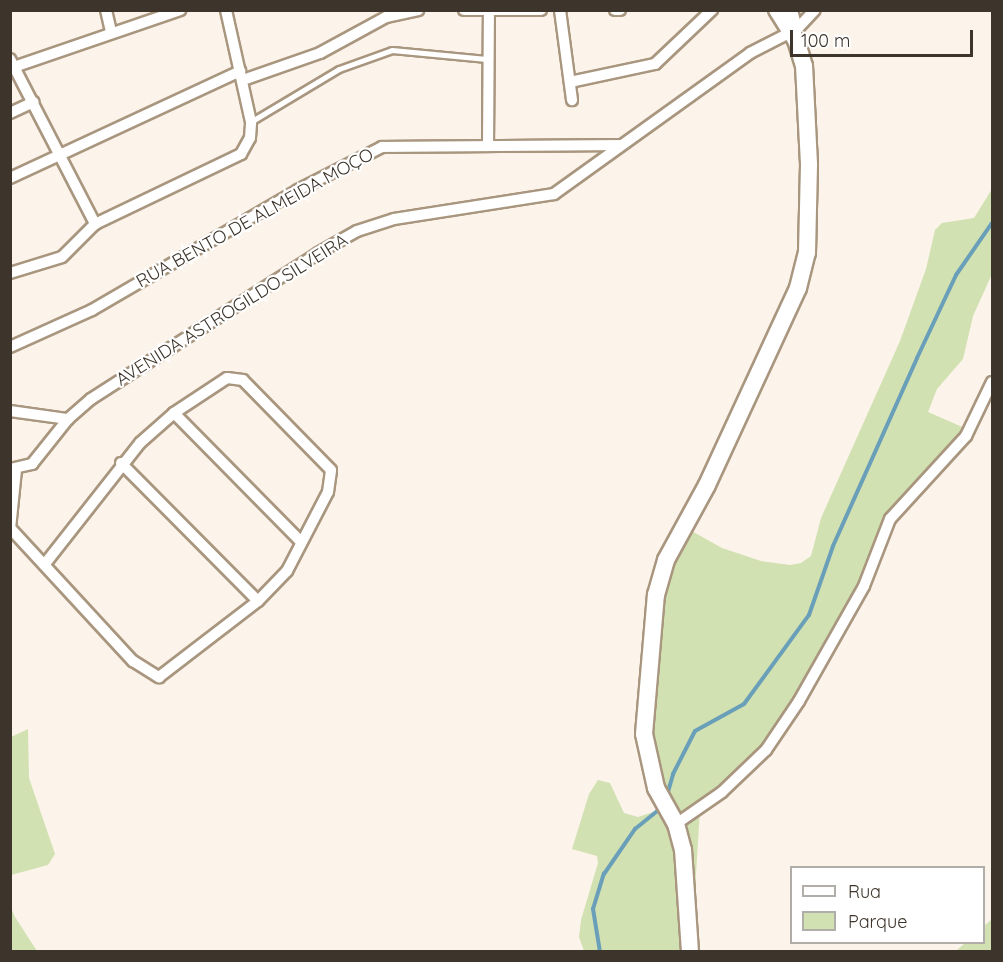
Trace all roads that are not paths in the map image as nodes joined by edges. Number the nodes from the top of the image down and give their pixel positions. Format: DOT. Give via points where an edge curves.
graph roads {
  1 [pos="106,10"];
  2 [pos="180,10"];
  3 [pos="226,10"];
  4 [pos="418,10"];
  5 [pos="464,10"];
  6 [pos="541,10"];
  7 [pos="560,10"];
  8 [pos="712,10"];
  9 [pos="777,10"];
  10 [pos="792,10"];
  11 [pos="815,10"];
  12 [pos="489,11"];
  13 [pos="794,30"];
  14 [pos="111,32"];
  15 [pos="488,59"];
  16 [pos="12,65"];
  17 [pos="242,76"];
  18 [pos="570,82"];
  19 [pos="572,100"];
  20 [pos="34,102"];
  21 [pos="10,113"];
  22 [pos="250,122"];
  23 [pos="620,145"];
  24 [pos="488,146"];
  25 [pos="60,154"];
  26 [pos="10,178"];
  27 [pos="95,224"];
  28 [pos="10,273"];
  29 [pos="10,347"];
  30 [pos="993,382"];
  31 [pos="10,411"];
  32 [pos="174,413"];
  33 [pos="68,419"];
  34 [pos="121,463"];
  35 [pos="13,470"];
  36 [pos="11,529"];
  37 [pos="301,542"];
  38 [pos="44,565"];
  39 [pos="258,601"];
  40 [pos="676,824"];
  41 [pos="690,951"];
  1 -- 14 [label="street"];
  2 -- 14 [label="street"];
  3 -- 17 [label="street"];
  4 -- 17 [label="street" via="386,17 320,53"];
  5 -- 12 [label="street"];
  6 -- 12 [label="street"];
  7 -- 18 [label="street"];
  8 -- 18 [label="street" via="655,64"];
  9 -- 13 [label="street"];
  10 -- 13 [label="street"];
  11 -- 13 [label="street, AVENIDA ASTROGILDO SILVEIRA"];
  12 -- 15 [label="street"];
  13 -- 23 [label="street, AVENIDA ASTROGILDO SILVEIRA" via="750,53"];
  13 -- 40 [label="street" via="804,66 807,114 810,217 803,271 707,485 661,572 656,595 644,734 656,788"];
  14 -- 16 [label="street"];
  15 -- 22 [label="lane" via="392,50 339,69"];
  15 -- 24 [label="street"];
  16 -- 20 [label="street"];
  17 -- 22 [label="street"];
  17 -- 25 [label="street"];
  18 -- 19 [label="street"];
  20 -- 21 [label="street"];
  20 -- 25 [label="street"];
  22 -- 27 [label="street" via="250,138 241,154"];
  23 -- 24 [label="street, RUA BENTO DE ALMEIDA MOÇO"];
  23 -- 33 [label="street, AVENIDA ASTROGILDO SILVEIRA" via="549,197 394,219 357,231 150,359"];
  24 -- 29 [label="street, RUA BENTO DE ALMEIDA MOÇO" via="400,145 366,154 92,310"];
  25 -- 26 [label="street"];
  25 -- 27 [label="street"];
  27 -- 28 [label="street" via="62,257"];
  30 -- 40 [label="street" via="966,436 890,519 864,586 766,750 722,792"];
  31 -- 33 [label="street"];
  32 -- 34 [label="street"];
  32 -- 37 [label="street"];
  32 -- 37 [label="street" via="220,382 232,377 243,380 331,470 328,492"];
  33 -- 35 [label="street, AVENIDA ASTROGILDO SILVEIRA" via="32,464"];
  34 -- 38 [label="street"];
  34 -- 39 [label="street"];
  35 -- 36 [label="street"];
  36 -- 38 [label="street"];
  37 -- 39 [label="street" via="287,572"];
  38 -- 39 [label="street" via="133,662 153,676 165,675"];
  40 -- 41 [label="street" via="685,862"];
}
